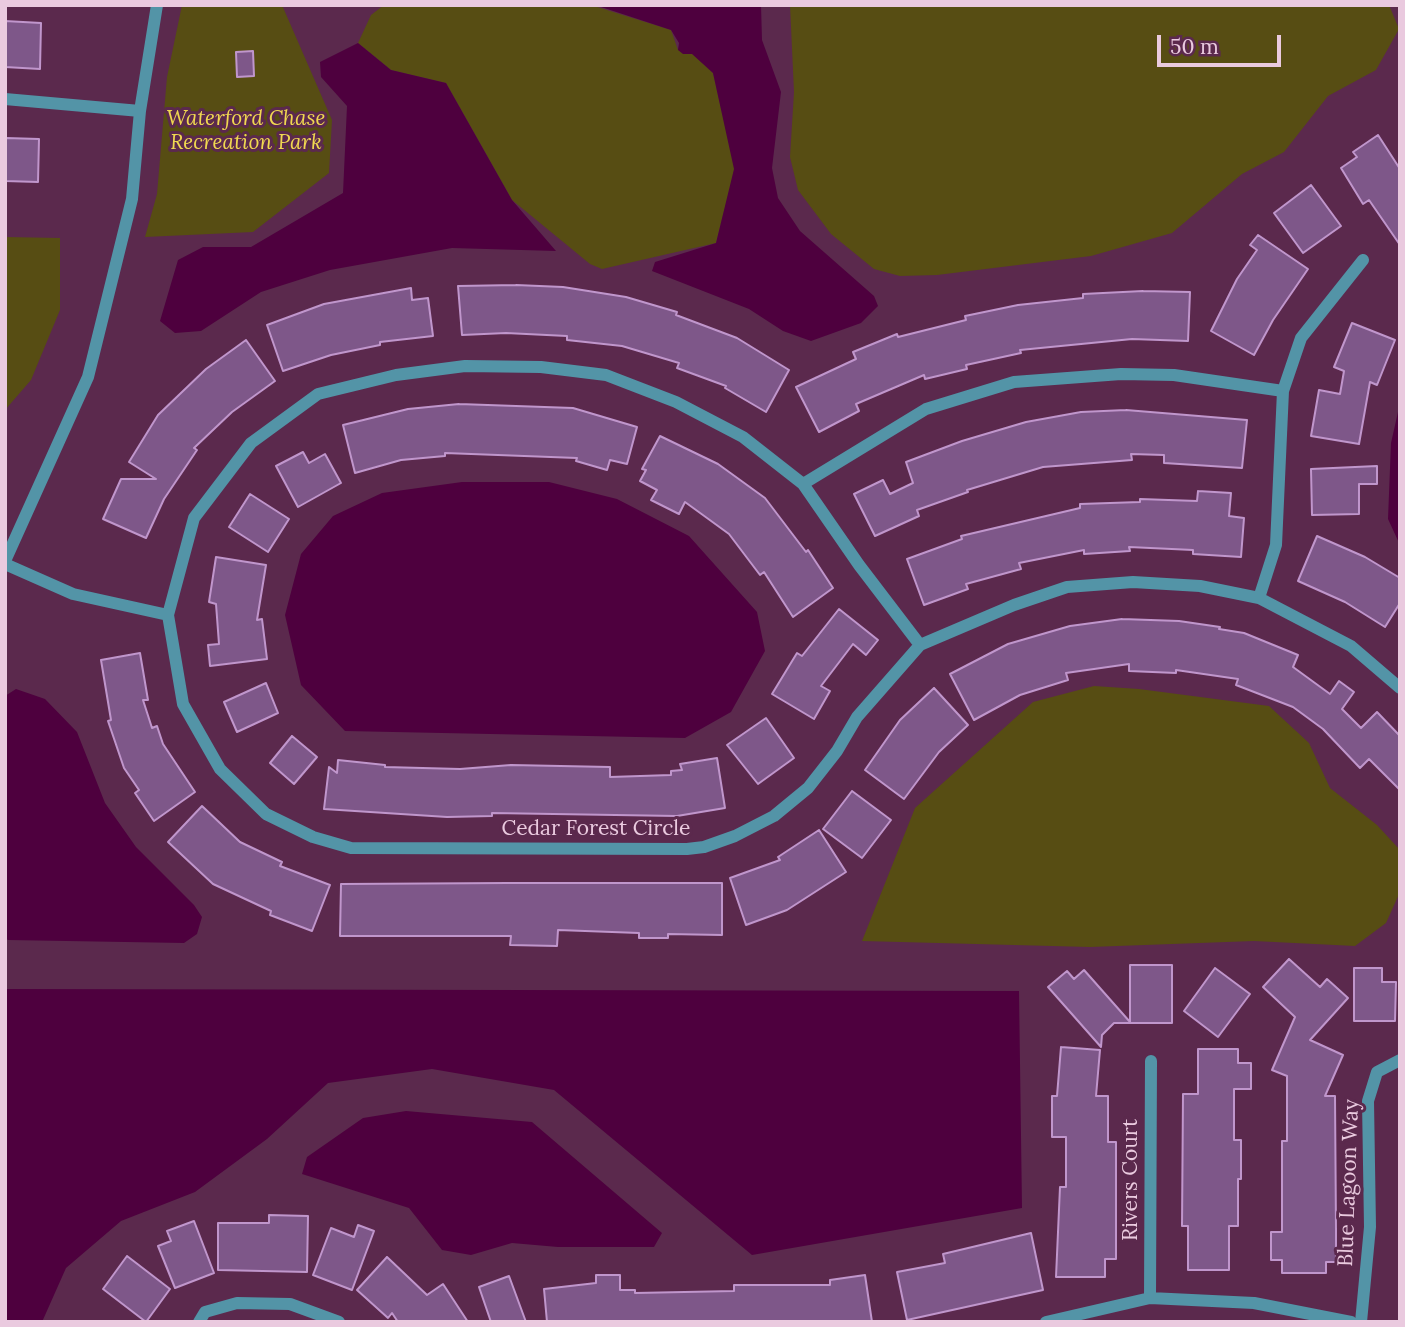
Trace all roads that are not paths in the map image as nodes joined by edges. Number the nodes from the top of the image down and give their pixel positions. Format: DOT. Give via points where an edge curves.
graph roads {
  1 [pos="157,5"];
  2 [pos="5,99"];
  3 [pos="139,111"];
  4 [pos="1363,260"];
  5 [pos="1283,391"];
  6 [pos="803,484"];
  7 [pos="5,563"];
  8 [pos="1259,598"];
  9 [pos="169,615"];
  10 [pos="919,645"];
  11 [pos="1400,688"];
  12 [pos="1400,1060"];
  13 [pos="1151,1061"];
  14 [pos="1150,1298"];
  15 [pos="199,1322"];
  16 [pos="339,1322"];
  17 [pos="1046,1322"];
  18 [pos="1351,1322"];
  19 [pos="1361,1322"];
  1 -- 3 [label="street"];
  2 -- 3 [label="street"];
  3 -- 7 [label="street" via="132,199 88,377"];
  4 -- 5 [label="street" via="1301,338"];
  5 -- 6 [label="street" via="1174,375 1014,382 926,409"];
  5 -- 8 [label="street" via="1276,545"];
  6 -- 9 [label="street, Cedar Forest Circle" via="743,437 676,402 606,375 541,367 465,366 397,375 318,394 251,443 194,518"];
  6 -- 10 [label="street, Cedar Forest Circle"];
  7 -- 9 [label="street" via="72,594"];
  8 -- 10 [label="street" via="1200,586 1133,582 1067,587"];
  8 -- 11 [label="street" via="1351,646"];
  9 -- 10 [label="street, Cedar Forest Circle" via="183,704 220,769 266,814 313,837 351,848 687,849 725,840 774,816 808,788 858,717"];
  12 -- 19 [label="street, Blue Lagoon Way" via="1377,1072 1368,1101 1370,1227"];
  13 -- 14 [label="street, Rivers Court"];
  14 -- 17 [label="street"];
  14 -- 18 [label="street" via="1254,1303"];
  15 -- 16 [label="street" via="205,1312 250,1303 290,1304"];
}
